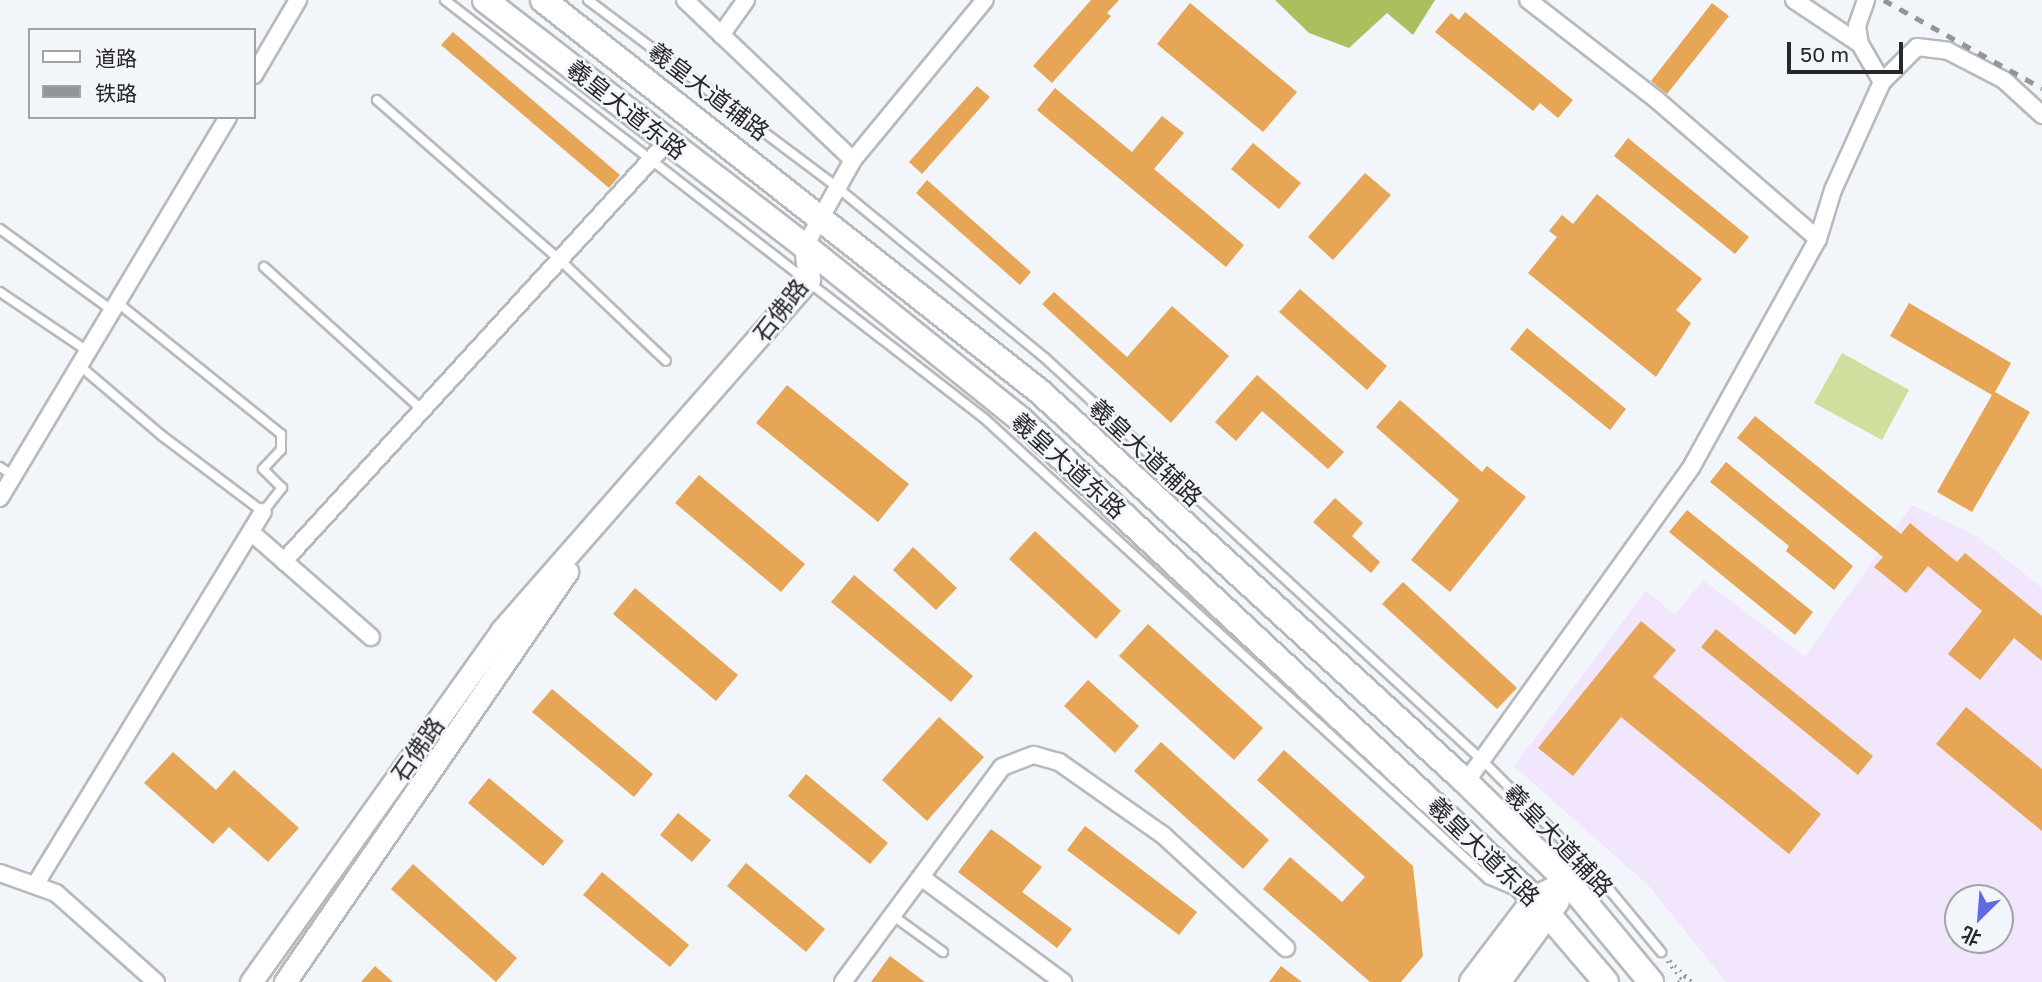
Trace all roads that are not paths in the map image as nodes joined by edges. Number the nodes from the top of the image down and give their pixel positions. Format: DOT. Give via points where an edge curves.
graph roads {
  1 [pos="298,0"];
  2 [pos="445,0"];
  3 [pos="485,0"];
  4 [pos="543,0"];
  5 [pos="588,0"];
  6 [pos="685,0"];
  7 [pos="746,0"];
  8 [pos="985,0"];
  9 [pos="1528,0"];
  10 [pos="1794,0"];
  11 [pos="1866,0"];
  12 [pos="721,35"];
  13 [pos="1860,44"];
  14 [pos="256,72"];
  15 [pos="1882,82"];
  16 [pos="377,100"];
  17 [pos="2042,115"];
  18 [pos="227,119"];
  19 [pos="660,150"];
  20 [pos="853,160"];
  21 [pos="838,188"];
  22 [pos="821,217"];
  23 [pos="0,229"];
  24 [pos="1818,239"];
  25 [pos="805,246"];
  26 [pos="560,260"];
  27 [pos="264,267"];
  28 [pos="809,279"];
  29 [pos="0,292"];
  30 [pos="116,307"];
  31 [pos="85,359"];
  32 [pos="666,360"];
  33 [pos="422,410"];
  34 [pos="7,472"];
  35 [pos="0,498"];
  36 [pos="263,512"];
  37 [pos="596,526"];
  38 [pos="252,533"];
  39 [pos="284,561"];
  40 [pos="371,637"];
  41 [pos="1483,761"];
  42 [pos="1466,782"];
  43 [pos="0,873"];
  44 [pos="921,877"];
  45 [pos="1568,882"];
  46 [pos="35,885"];
  47 [pos="1542,907"];
  48 [pos="892,915"];
  49 [pos="1286,948"];
  50 [pos="943,952"];
  51 [pos="1661,953"];
  52 [pos="255,981"];
  53 [pos="156,982"];
  54 [pos="285,982"];
  55 [pos="843,982"];
  56 [pos="1063,982"];
  57 [pos="1472,982"];
  58 [pos="1498,982"];
  59 [pos="1606,982"];
  60 [pos="1651,982"];
  1 -- 14 [label="street"];
  2 -- 19 [label="lane"];
  3 -- 19 [label="main road, 羲皇大道东路"];
  4 -- 22 [label="main road, 羲皇大道东路"];
  5 -- 21 [label="lane, 羲皇大道辅路"];
  6 -- 12 [label="street"];
  7 -- 12 [label="street"];
  8 -- 20 [label="street"];
  9 -- 24 [label="street" via="1657,100"];
  10 -- 13 [label="street"];
  11 -- 13 [label="street" via="1857,26"];
  12 -- 20 [label="street"];
  13 -- 15 [label="street"];
  15 -- 17 [label="street" via="1917,47 1948,51 2004,80"];
  15 -- 24 [label="street" via="1833,190"];
  16 -- 26 [label="lane"];
  18 -- 30 [label="street"];
  19 -- 25 [label="main road, 羲皇大道东路"];
  19 -- 26 [label="street"];
  19 -- 28 [label="lane"];
  20 -- 21 [label="street"];
  21 -- 22 [label="street"];
  21 -- 41 [label="lane, 羲皇大道辅路" via="1045,358"];
  22 -- 25 [label="street"];
  22 -- 42 [label="main road, 羲皇大道东路" via="1039,391"];
  23 -- 30 [label="lane"];
  24 -- 41 [label="street" via="1692,466"];
  25 -- 28 [label="street, 石佛路"];
  25 -- 47 [label="main road, 羲皇大道东路" via="1018,417"];
  26 -- 32 [label="lane"];
  26 -- 33 [label="street"];
  27 -- 33 [label="lane"];
  28 -- 37 [label="street, 石佛路"];
  28 -- 47 [label="lane" via="985,419 1488,879"];
  29 -- 31 [label="lane"];
  30 -- 31 [label="street"];
  30 -- 36 [label="lane" via="281,434 281,450 263,469 282,488"];
  31 -- 34 [label="street"];
  31 -- 36 [label="lane" via="161,435"];
  33 -- 39 [label="street"];
  34 -- 35 [label="street"];
  36 -- 38 [label="street"];
  37 -- 52 [label="street, 石佛路" via="501,631"];
  37 -- 54 [label="street, 石佛路" via="525,639"];
  38 -- 39 [label="street"];
  38 -- 46 [label="street"];
  39 -- 40 [label="street"];
  41 -- 42 [label="street"];
  41 -- 51 [label="lane, 羲皇大道辅路" via="1598,876"];
  42 -- 45 [label="main road, 羲皇大道东路"];
  43 -- 46 [label="street"];
  44 -- 48 [label="street"];
  44 -- 49 [label="street" via="1002,767 1017,758 1042,755 1163,835"];
  44 -- 56 [label="street"];
  45 -- 47 [label="main road"];
  45 -- 60 [label="main road, 羲皇大道东路"];
  46 -- 53 [label="street" via="56,893"];
  47 -- 57 [label="main road"];
  47 -- 58 [label="main road"];
  47 -- 59 [label="main road, 羲皇大道东路"];
  48 -- 50 [label="lane"];
  48 -- 55 [label="street"];
}
